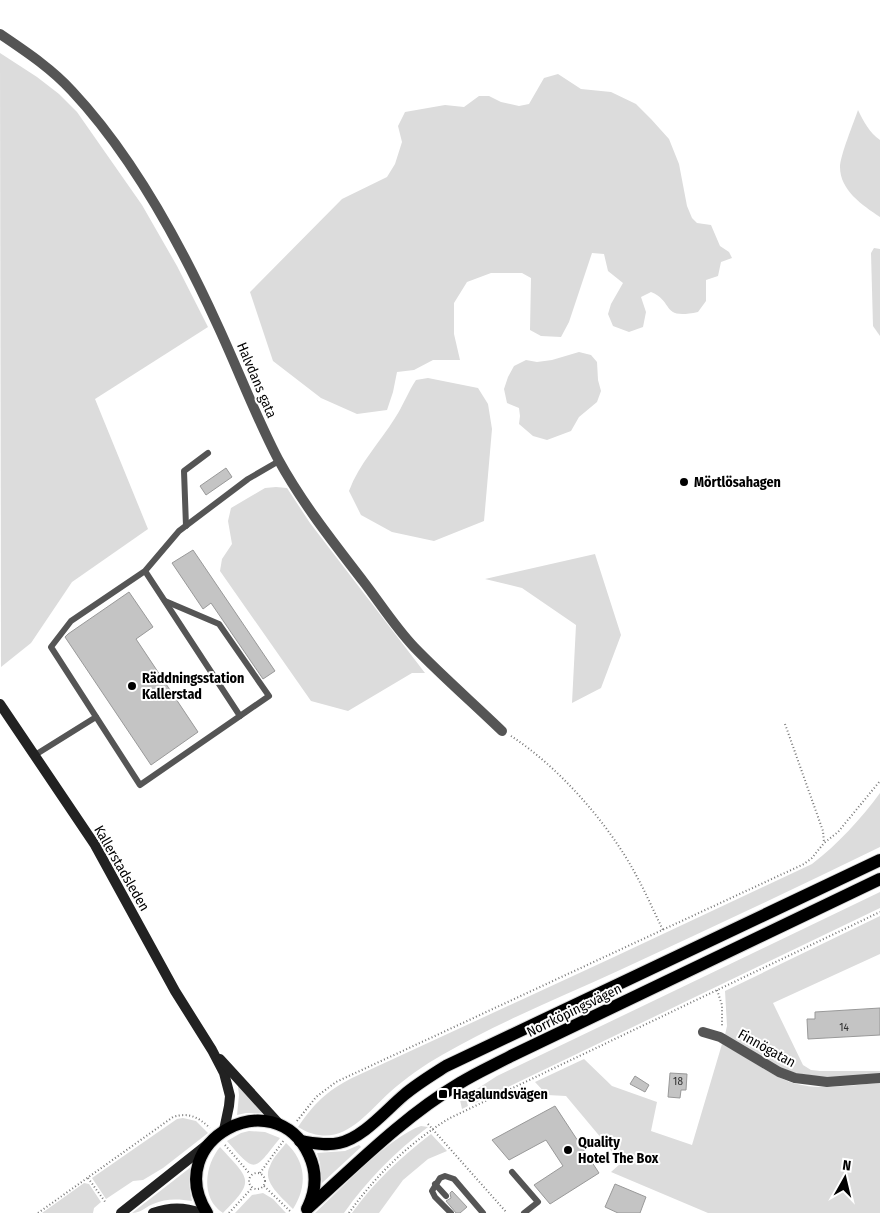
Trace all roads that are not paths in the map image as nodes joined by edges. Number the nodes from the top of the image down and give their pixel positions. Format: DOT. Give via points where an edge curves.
graph roads {
  1 [pos="0,34"];
  2 [pos="208,453"];
  3 [pos="279,461"];
  4 [pos="186,526"];
  5 [pos="145,571"];
  6 [pos="164,600"];
  7 [pos="0,704"];
  8 [pos="240,716"];
  9 [pos="96,717"];
  10 [pos="502,731"];
  11 [pos="36,755"];
  12 [pos="880,860"];
  13 [pos="880,879"];
  14 [pos="703,1032"];
  15 [pos="212,1050"];
  16 [pos="880,1078"];
  17 [pos="288,1126"];
  18 [pos="215,1134"];
  19 [pos="300,1141"];
  20 [pos="512,1172"];
  21 [pos="435,1184"];
  22 [pos="446,1196"];
  23 [pos="306,1211"];
  24 [pos="120,1213"];
  25 [pos="153,1213"];
  26 [pos="201,1213"];
  27 [pos="207,1213"];
  28 [pos="451,1213"];
  29 [pos="483,1213"];
  30 [pos="524,1213"];
  1 -- 3 [label="street, Halvdans gata" via="37,59 72,90 118,148 152,200 214,317"];
  2 -- 4 [label="lane" via="184,471"];
  3 -- 4 [label="lane" via="248,479"];
  3 -- 10 [label="street, Halvdans gata" via="314,517 412,645"];
  4 -- 5 [label="lane" via="178,531"];
  5 -- 6 [label="lane"];
  5 -- 9 [label="lane" via="71,621 51,647"];
  6 -- 8 [label="lane"];
  6 -- 8 [label="lane" via="219,624 268,696"];
  7 -- 11 [label="main road, Kallerstadsleden"];
  8 -- 9 [label="lane" via="140,785"];
  9 -- 11 [label="lane"];
  11 -- 15 [label="main road, Kallerstadsleden" via="95,845 174,991"];
  12 -- 19 [label="main road, Norrköpingsvägen" via="446,1066 348,1140 324,1144"];
  13 -- 23 [label="main road, Norrköpingsvägen" via="461,1082 388,1136"];
  14 -- 16 [label="street, Finnögatan" via="720,1037 795,1078 827,1082"];
  15 -- 17 [label="main road, Kallerstadsleden"];
  15 -- 18 [label="main road, Kallerstadsleden" via="224,1073 230,1096 229,1106"];
  17 -- 18 [label="main road" via="256,1121 240,1123"];
  17 -- 19 [label="main road"];
  18 -- 24 [label="main road"];
  18 -- 27 [label="main road" via="202,1155 196,1178 198,1194"];
  19 -- 23 [label="main road" via="314,1171 314,1188"];
  20 -- 30 [label="lane" via="538,1202"];
  21 -- 22 [label="lane"];
  21 -- 28 [label="lane" via="432,1191 435,1197"];
  21 -- 29 [label="lane" via="445,1176 454,1179"];
  25 -- 26 [label="main road" via="170,1208"];
}
